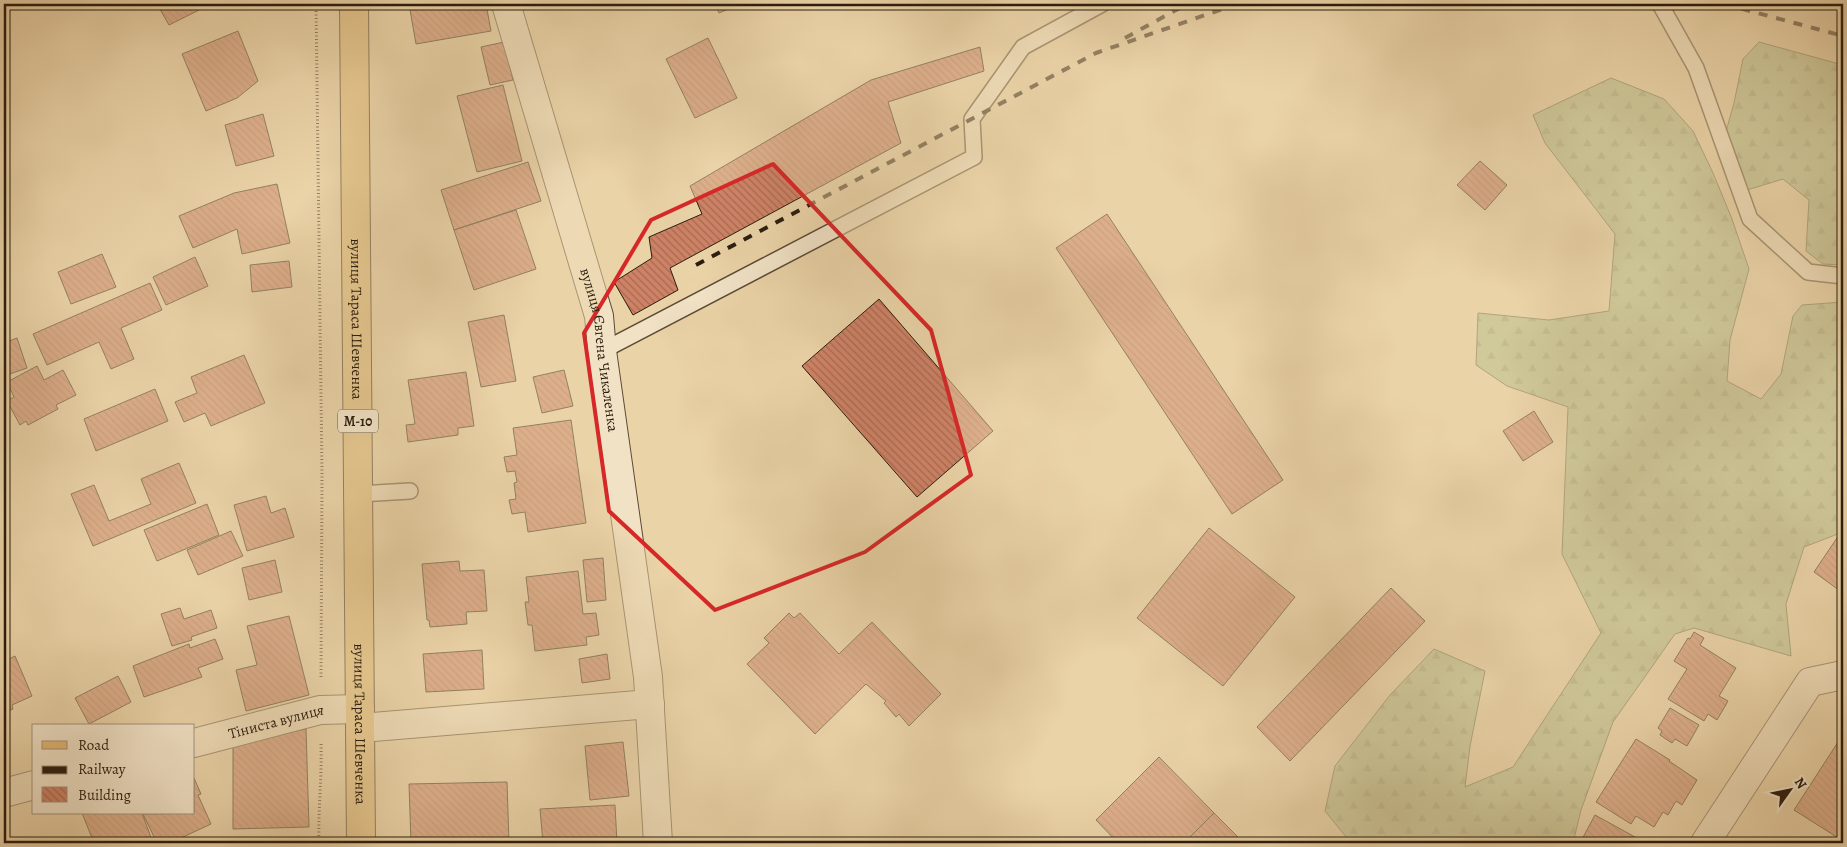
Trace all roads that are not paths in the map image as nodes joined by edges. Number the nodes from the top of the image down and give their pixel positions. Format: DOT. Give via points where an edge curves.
graph roads {
  1 [pos="354,4"];
  2 [pos="506,4"];
  3 [pos="1102,4"];
  4 [pos="1660,4"];
  5 [pos="1843,276"];
  6 [pos="602,351"];
  7 [pos="410,491"];
  8 [pos="359,494"];
  9 [pos="1843,675"];
  10 [pos="650,704"];
  11 [pos="361,718"];
  12 [pos="195,743"];
  13 [pos="32,786"];
  14 [pos="4,793"];
  15 [pos="361,843"];
  16 [pos="658,843"];
  17 [pos="1705,843"];
  1 -- 8 [label="main road, вулиця Тараса Шевченка / М-10"];
  2 -- 6 [label="street, вулиця Євгена Чикаленка" via="599,316"];
  3 -- 6 [label="lane" via="1023,47 972,119 974,157"];
  4 -- 5 [label="lane" via="1696,68 1750,219 1808,272"];
  6 -- 10 [label="street, вулиця Євгена Чикаленка"];
  7 -- 8 [label="lane"];
  8 -- 11 [label="main road, вулиця Тараса Шевченка / М-10"];
  9 -- 17 [label="street" via="1810,682"];
  10 -- 11 [label="street"];
  10 -- 16 [label="street, вулиця Євгена Чикаленка"];
  11 -- 12 [label="street, Тіниста вулиця" via="320,710"];
  11 -- 15 [label="main road, вулиця Тараса Шевченка / М-10"];
  13 -- 14 [label="street"];
}
